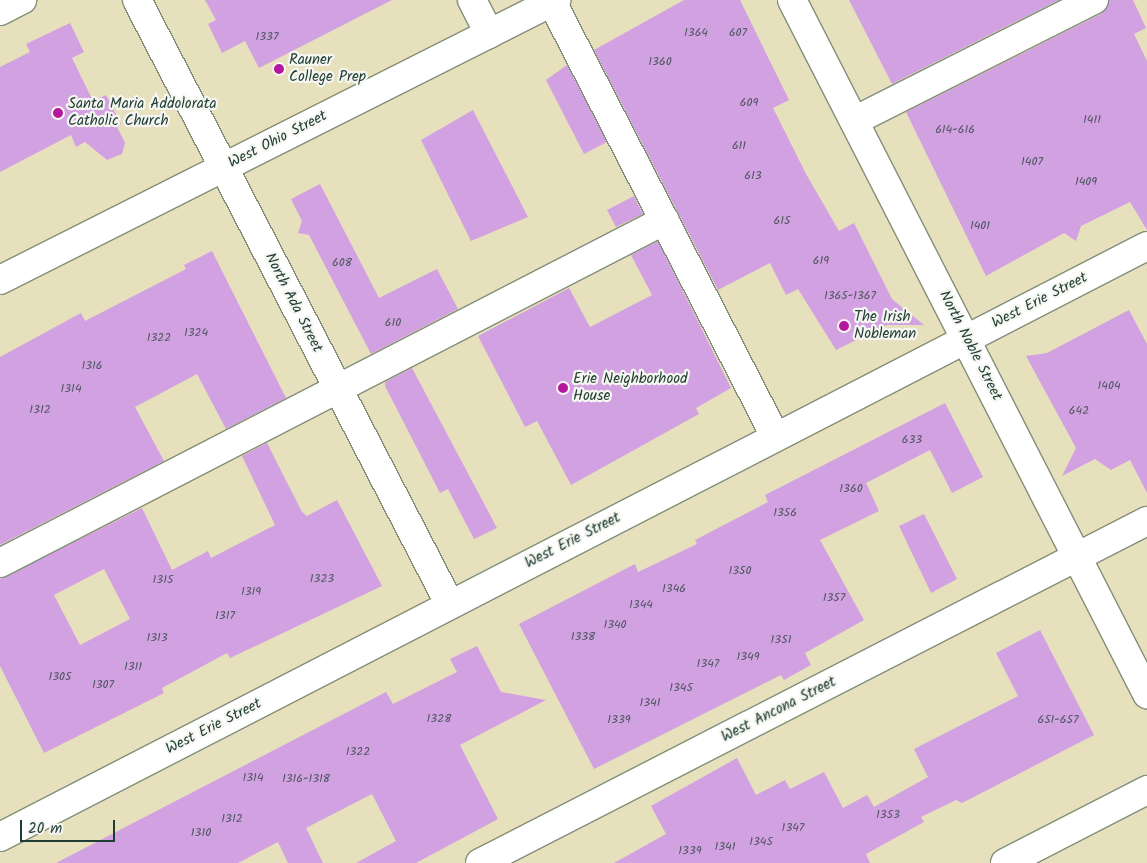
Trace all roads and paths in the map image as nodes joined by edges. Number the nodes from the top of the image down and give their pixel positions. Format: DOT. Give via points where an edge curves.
graph roads {
  1 [pos="22,0"];
  2 [pos="137,0"];
  3 [pos="472,0"];
  4 [pos="792,0"];
  5 [pos="1094,0"];
  6 [pos="554,1"];
  7 [pos="0,11"];
  8 [pos="489,34"];
  9 [pos="854,121"];
  10 [pos="223,168"];
  11 [pos="665,220"];
  12 [pos="1147,246"];
  13 [pos="0,280"];
  14 [pos="966,338"];
  15 [pos="339,391"];
  16 [pos="776,437"];
  17 [pos="1147,521"];
  18 [pos="1077,558"];
  19 [pos="0,563"];
  20 [pos="450,605"];
  21 [pos="1147,694"];
  22 [pos="1147,790"];
  23 [pos="0,838"];
  24 [pos="480,863"];
  25 [pos="1005,863"];
  1 -- 7 [label="street"];
  2 -- 10 [label="street, North Ada Street"];
  3 -- 8 [label="street"];
  4 -- 9 [label="street, North Noble Street"];
  5 -- 9 [label="street"];
  6 -- 8 [label="street, West Ohio Street"];
  6 -- 11 [label="street"];
  8 -- 10 [label="street, West Ohio Street"];
  9 -- 14 [label="street, North Noble Street"];
  10 -- 13 [label="street, West Ohio Street"];
  10 -- 15 [label="street, North Ada Street"];
  11 -- 15 [label="street"];
  11 -- 16 [label="street"];
  12 -- 14 [label="street, West Erie Street"];
  14 -- 16 [label="street, West Erie Street"];
  14 -- 18 [label="street, North Noble Street"];
  15 -- 19 [label="street"];
  15 -- 20 [label="street, North Ada Street"];
  16 -- 20 [label="street, West Erie Street"];
  17 -- 18 [label="street, West Ancona Street"];
  18 -- 21 [label="street, North Noble Street"];
  18 -- 24 [label="street, West Ancona Street"];
  20 -- 23 [label="street, West Erie Street"];
  22 -- 25 [label="street"];
}
